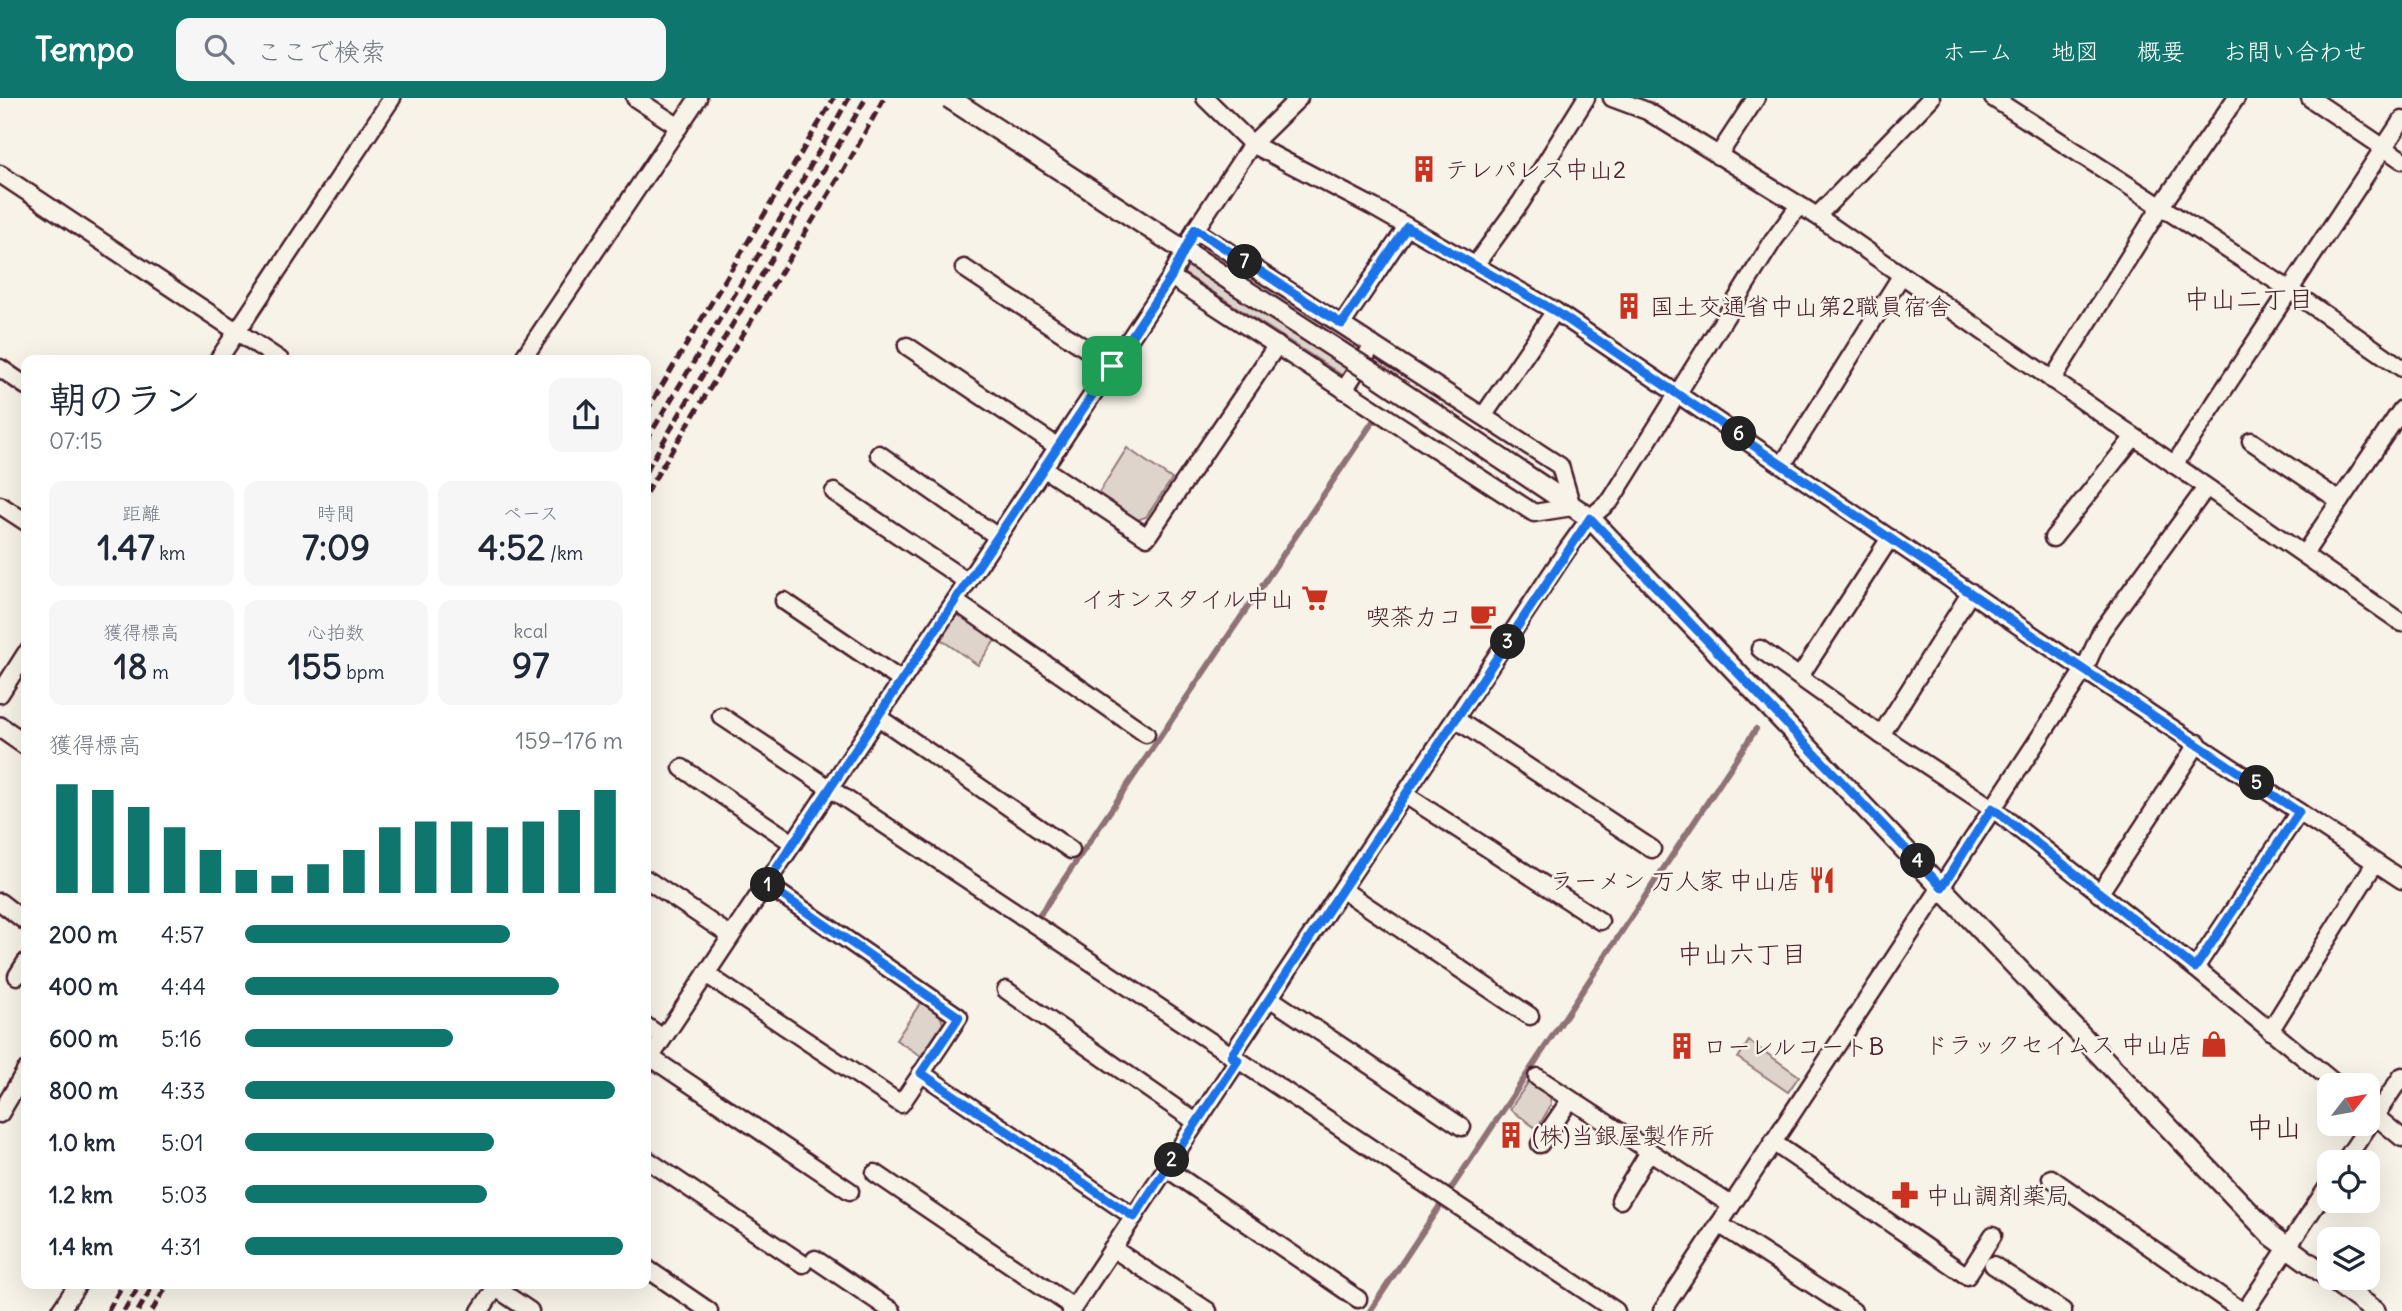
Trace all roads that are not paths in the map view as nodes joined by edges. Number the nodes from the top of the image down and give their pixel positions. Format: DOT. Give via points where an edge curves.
graph roads {
  1 [pos="392,98"];
  2 [pos="635,98"];
  3 [pos="698,98"];
  4 [pos="949,98"];
  5 [pos="1205,98"];
  6 [pos="1299,98"];
  7 [pos="1586,98"];
  8 [pos="1612,98"];
  9 [pos="1756,98"];
  10 [pos="1931,98"];
  11 [pos="1993,98"];
  12 [pos="2236,98"];
  13 [pos="2310,98"];
  14 [pos="2402,120"];
  15 [pos="679,127"];
  16 [pos="1252,144"];
  17 [pos="2384,148"];
  18 [pos="1718,156"];
  19 [pos="2402,160"];
  20 [pos="0,174"];
  21 [pos="2161,206"];
  22 [pos="1798,207"];
  23 [pos="1817,216"];
  24 [pos="1407,227"];
  25 [pos="1195,229"];
  26 [pos="1475,265"];
  27 [pos="964,268"];
  28 [pos="1900,276"];
  29 [pos="1171,277"];
  30 [pos="2290,290"];
  31 [pos="1555,311"];
  32 [pos="1342,324"];
  33 [pos="237,332"];
  34 [pos="1277,345"];
  35 [pos="1373,345"];
  36 [pos="907,346"];
  37 [pos="221,355"];
  38 [pos="272,355"];
  39 [pos="525,355"];
  40 [pos="1112,366"];
  41 [pos="0,368"];
  42 [pos="2402,368"];
  43 [pos="2052,380"];
  44 [pos="21,383"];
  45 [pos="1344,390"];
  46 [pos="1678,393"];
  47 [pos="2402,409"];
  48 [pos="1484,415"];
  49 [pos="2134,437"];
  50 [pos="2251,441"];
  51 [pos="1058,447"];
  52 [pos="879,454"];
  53 [pos="1783,464"];
  54 [pos="2174,465"];
  55 [pos="1044,468"];
  56 [pos="2206,488"];
  57 [pos="834,492"];
  58 [pos="2340,501"];
  59 [pos="0,505"];
  60 [pos="1572,507"];
  61 [pos="1590,518"];
  62 [pos="21,519"];
  63 [pos="998,537"];
  64 [pos="1890,538"];
  65 [pos="2053,538"];
  66 [pos="2304,554"];
  67 [pos="968,582"];
  68 [pos="1971,592"];
  69 [pos="784,601"];
  70 [pos="955,601"];
  71 [pos="2402,623"];
  72 [pos="1760,649"];
  73 [pos="21,661"];
  74 [pos="2084,670"];
  75 [pos="1800,676"];
  76 [pos="902,681"];
  77 [pos="0,694"];
  78 [pos="721,716"];
  79 [pos="878,717"];
  80 [pos="1457,720"];
  81 [pos="0,727"];
  82 [pos="1146,734"];
  83 [pos="1881,735"];
  84 [pos="21,742"];
  85 [pos="2198,743"];
  86 [pos="682,768"];
  87 [pos="829,790"];
  88 [pos="1407,796"];
  89 [pos="1992,808"];
  90 [pos="2299,812"];
  91 [pos="793,843"];
  92 [pos="1652,849"];
  93 [pos="1071,850"];
  94 [pos="2375,863"];
  95 [pos="2402,880"];
  96 [pos="651,882"];
  97 [pos="766,884"];
  98 [pos="1942,887"];
  99 [pos="1343,890"];
  100 [pos="2099,894"];
  101 [pos="0,902"];
  102 [pos="21,918"];
  103 [pos="1600,921"];
  104 [pos="731,936"];
  105 [pos="2195,968"];
  106 [pos="21,969"];
  107 [pos="706,974"];
  108 [pos="17,976"];
  109 [pos="1006,990"];
  110 [pos="1272,999"];
  111 [pos="1530,1016"];
  112 [pos="651,1030"];
  113 [pos="2270,1031"];
  114 [pos="663,1038"];
  115 [pos="651,1056"];
  116 [pos="1234,1058"];
  117 [pos="651,1062"];
  118 [pos="921,1073"];
  119 [pos="2322,1073"];
  120 [pos="2402,1076"];
  121 [pos="1537,1077"];
  122 [pos="21,1078"];
  123 [pos="1570,1100"];
  124 [pos="2380,1102"];
  125 [pos="0,1114"];
  126 [pos="2380,1120"];
  127 [pos="1196,1122"];
  128 [pos="1462,1127"];
  129 [pos="2402,1138"];
  130 [pos="1540,1143"];
  131 [pos="1774,1143"];
  132 [pos="1649,1152"];
  133 [pos="651,1162"];
  134 [pos="1166,1168"];
  135 [pos="874,1173"];
  136 [pos="2051,1178"];
  137 [pos="850,1191"];
  138 [pos="1620,1200"];
  139 [pos="2317,1203"];
  140 [pos="1731,1205"];
  141 [pos="1134,1217"];
  142 [pos="1719,1224"];
  143 [pos="1993,1236"];
  144 [pos="1112,1248"];
  145 [pos="2287,1249"];
  146 [pos="1993,1265"];
  147 [pos="651,1271"];
  148 [pos="75,1289"];
  149 [pos="495,1289"];
  150 [pos="501,1289"];
  151 [pos="1358,1298"];
  152 [pos="1072,1309"];
  153 [pos="60,1311"];
  154 [pos="480,1311"];
  155 [pos="530,1311"];
  156 [pos="709,1311"];
  157 [pos="892,1311"];
  158 [pos="1208,1311"];
  159 [pos="1616,1311"];
  160 [pos="1662,1311"];
  161 [pos="1853,1311"];
  162 [pos="2063,1311"];
  163 [pos="2244,1311"];
  164 [pos="2375,1311"];
  1 -- 33 [label="street"];
  2 -- 15 [label="street"];
  3 -- 15 [label="street"];
  4 -- 60 [label="street, bridge"];
  5 -- 16 [label="street"];
  6 -- 16 [label="street"];
  7 -- 26 [label="street"];
  8 -- 18 [label="street" via="1647,111"];
  9 -- 18 [label="street"];
  10 -- 23 [label="street"];
  11 -- 21 [label="street"];
  12 -- 21 [label="street"];
  13 -- 17 [label="street"];
  14 -- 17 [label="street"];
  15 -- 39 [label="street"];
  16 -- 24 [label="street"];
  16 -- 25 [label="street"];
  17 -- 19 [label="street"];
  17 -- 30 [label="street"];
  18 -- 22 [label="street"];
  20 -- 33 [label="street"];
  21 -- 30 [label="street"];
  21 -- 43 [label="street"];
  22 -- 23 [label="street"];
  22 -- 46 [label="street"];
  23 -- 28 [label="street"];
  24 -- 26 [label="street"];
  24 -- 32 [label="street"];
  25 -- 29 [label="street"];
  25 -- 32 [label="street"];
  26 -- 31 [label="street"];
  27 -- 40 [label="street"];
  28 -- 43 [label="street"];
  28 -- 53 [label="street"];
  29 -- 34 [label="street"];
  29 -- 40 [label="street"];
  30 -- 42 [label="street"];
  30 -- 54 [label="street"];
  31 -- 46 [label="street"];
  31 -- 48 [label="street"];
  32 -- 35 [label="street"];
  33 -- 37 [label="street"];
  33 -- 38 [label="street"];
  34 -- 45 [label="street"];
  34 -- 55 [label="street" via="1147,537"];
  35 -- 45 [label="street"];
  35 -- 48 [label="street"];
  36 -- 51 [label="street"];
  40 -- 51 [label="street"];
  41 -- 44 [label="street"];
  43 -- 49 [label="street"];
  45 -- 60 [label="street" via="1534,513"];
  46 -- 53 [label="street"];
  46 -- 61 [label="street" via="1611,500"];
  47 -- 58 [label="street"];
  48 -- 60 [label="street" via="1560,466"];
  49 -- 54 [label="street"];
  49 -- 65 [label="street"];
  50 -- 58 [label="street"];
  51 -- 55 [label="street"];
  52 -- 63 [label="street"];
  53 -- 64 [label="street"];
  54 -- 56 [label="street"];
  55 -- 63 [label="street"];
  56 -- 66 [label="street"];
  56 -- 74 [label="street" via="2101,632"];
  57 -- 67 [label="street"];
  58 -- 66 [label="street"];
  59 -- 62 [label="street"];
  60 -- 61 [label="street"];
  61 -- 80 [label="street"];
  61 -- 98 [label="street"];
  63 -- 67 [label="street"];
  64 -- 68 [label="street"];
  64 -- 75 [label="street"];
  66 -- 71 [label="street"];
  67 -- 70 [label="street"];
  68 -- 74 [label="street"];
  68 -- 83 [label="street"];
  69 -- 76 [label="street"];
  70 -- 76 [label="street"];
  70 -- 82 [label="street"];
  72 -- 75 [label="street"];
  73 -- 77 [label="street"];
  74 -- 85 [label="street"];
  74 -- 89 [label="street"];
  75 -- 83 [label="street"];
  76 -- 79 [label="street"];
  78 -- 87 [label="street"];
  79 -- 87 [label="street"];
  79 -- 93 [label="street"];
  80 -- 88 [label="street"];
  80 -- 92 [label="street"];
  81 -- 84 [label="street"];
  83 -- 89 [label="street"];
  85 -- 90 [label="street"];
  85 -- 100 [label="street"];
  86 -- 91 [label="street"];
  87 -- 91 [label="street"];
  87 -- 116 [label="street"];
  88 -- 99 [label="street"];
  88 -- 103 [label="street"];
  89 -- 98 [label="street"];
  89 -- 100 [label="street"];
  90 -- 94 [label="street"];
  90 -- 105 [label="street"];
  91 -- 97 [label="street"];
  94 -- 95 [label="street"];
  94 -- 113 [label="street"];
  96 -- 104 [label="street"];
  97 -- 104 [label="street"];
  97 -- 118 [label="street" via="959,1017"];
  98 -- 131 [label="street"];
  98 -- 145 [label="street"];
  99 -- 110 [label="street"];
  99 -- 111 [label="street"];
  100 -- 105 [label="street"];
  101 -- 102 [label="street"];
  104 -- 107 [label="street"];
  105 -- 113 [label="street"];
  106 -- 108 [label="street"];
  107 -- 114 [label="street"];
  107 -- 118 [label="street" via="901,1104"];
  109 -- 127 [label="street"];
  110 -- 116 [label="street"];
  110 -- 128 [label="street"];
  112 -- 114 [label="street"];
  113 -- 119 [label="street"];
  114 -- 115 [label="street"];
  116 -- 127 [label="street"];
  116 -- 159 [label="street"];
  117 -- 137 [label="street"];
  118 -- 141 [label="street"];
  120 -- 124 [label="street"];
  121 -- 123 [label="street"];
  122 -- 125 [label="street"];
  123 -- 130 [label="street"];
  123 -- 132 [label="street"];
  126 -- 129 [label="street"];
  127 -- 134 [label="street"];
  131 -- 140 [label="street"];
  131 -- 143 [label="street" via="1967,1276"];
  132 -- 138 [label="street"];
  132 -- 140 [label="street"];
  133 -- 157 [label="street"];
  134 -- 141 [label="street"];
  134 -- 151 [label="street"];
  135 -- 152 [label="street"];
  136 -- 163 [label="street"];
  139 -- 145 [label="street"];
  140 -- 142 [label="street"];
  141 -- 144 [label="street"];
  142 -- 160 [label="street"];
  142 -- 161 [label="street"];
  144 -- 152 [label="street"];
  144 -- 158 [label="street"];
  145 -- 163 [label="street"];
  145 -- 164 [label="street"];
  146 -- 162 [label="street"];
  147 -- 156 [label="street"];
  148 -- 153 [label="street"];
  149 -- 154 [label="street"];
  150 -- 155 [label="street"];
}
